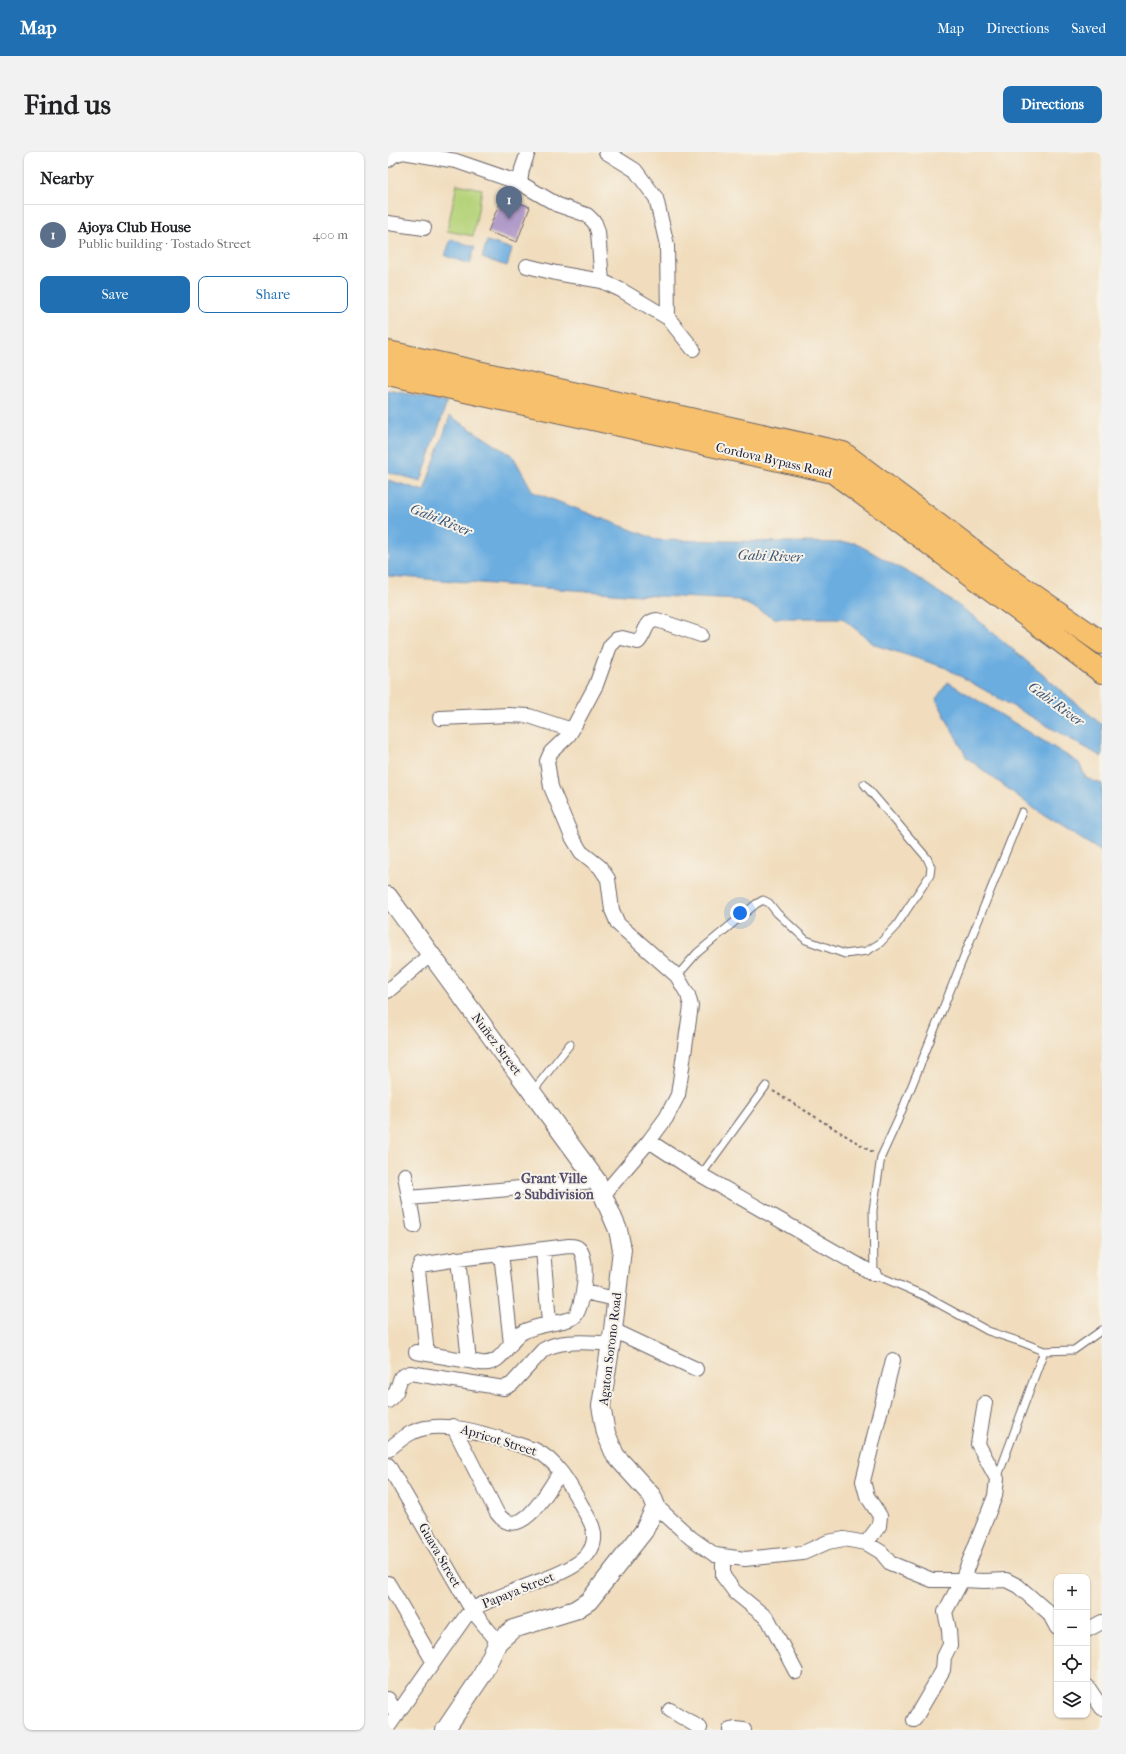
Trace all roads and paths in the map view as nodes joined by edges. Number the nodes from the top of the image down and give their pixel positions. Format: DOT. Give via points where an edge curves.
graph roads {
  1 [pos="528,152"];
  2 [pos="606,152"];
  3 [pos="388,160"];
  4 [pos="520,183"];
  5 [pos="388,223"];
  6 [pos="424,228"];
  7 [pos="527,266"];
  8 [pos="602,281"];
  9 [pos="668,318"];
  10 [pos="693,348"];
  11 [pos="388,352"];
  12 [pos="388,374"];
  13 [pos="701,635"];
  14 [pos="1102,643"];
  15 [pos="1102,672"];
  16 [pos="440,718"];
  17 [pos="572,730"];
  18 [pos="864,784"];
  19 [pos="1022,812"];
  20 [pos="388,896"];
  21 [pos="431,954"];
  22 [pos="677,976"];
  23 [pos="388,991"];
  24 [pos="570,1044"];
  25 [pos="766,1086"];
  26 [pos="532,1091"];
  27 [pos="649,1141"];
  28 [pos="881,1157"];
  29 [pos="405,1175"];
  30 [pos="701,1175"];
  31 [pos="600,1188"];
  32 [pos="409,1198"];
  33 [pos="414,1226"];
  34 [pos="543,1249"];
  35 [pos="501,1253"];
  36 [pos="458,1259"];
  37 [pos="874,1274"];
  38 [pos="584,1292"];
  39 [pos="616,1299"];
  40 [pos="549,1323"];
  41 [pos="1102,1330"];
  42 [pos="612,1336"];
  43 [pos="511,1344"];
  44 [pos="1044,1351"];
  45 [pos="893,1360"];
  46 [pos="468,1361"];
  47 [pos="696,1369"];
  48 [pos="388,1401"];
  49 [pos="985,1403"];
  50 [pos="452,1426"];
  51 [pos="388,1450"];
  52 [pos="388,1465"];
  53 [pos="560,1472"];
  54 [pos="997,1479"];
  55 [pos="656,1506"];
  56 [pos="594,1536"];
  57 [pos="866,1543"];
  58 [pos="723,1556"];
  59 [pos="962,1580"];
  60 [pos="388,1583"];
  61 [pos="472,1610"];
  62 [pos="1054,1622"];
  63 [pos="1102,1622"];
  64 [pos="1090,1628"];
  65 [pos="498,1642"];
  66 [pos="433,1661"];
  67 [pos="796,1672"];
  68 [pos="1090,1690"];
  69 [pos="388,1699"];
  70 [pos="1102,1708"];
  71 [pos="670,1710"];
  72 [pos="397,1715"];
  73 [pos="914,1720"];
  74 [pos="388,1727"];
  75 [pos="445,1730"];
  76 [pos="699,1730"];
  77 [pos="730,1730"];
  78 [pos="744,1730"];
  1 -- 4 [label="street"];
  2 -- 9 [label="street" via="635,170 656,198 667,245"];
  3 -- 4 [label="street" via="403,152 449,160"];
  4 -- 8 [label="street" via="558,205 586,215 595,223"];
  5 -- 6 [label="street"];
  7 -- 8 [label="street" via="556,274"];
  8 -- 9 [label="street"];
  9 -- 10 [label="street"];
  11 -- 14 [label="main road, Cordova Bypass Road" via="843,453 1006,576"];
  12 -- 15 [label="main road, Cordova Bypass Road" via="833,472"];
  13 -- 17 [label="street" via="657,620 648,623 638,642 617,639 610,646 596,685"];
  16 -- 17 [label="street" via="529,716"];
  17 -- 22 [label="street" via="551,752 547,761 551,787 572,837 581,852 600,867 608,879 612,910 618,924"];
  18 -- 22 [label="lane" via="927,858 931,867 930,876 896,926 880,943 867,951 845,954 806,940 769,902 763,900 697,953"];
  19 -- 28 [label="lane"];
  20 -- 21 [label="street, Nuñez Street"];
  21 -- 23 [label="street"];
  21 -- 26 [label="street, Nuñez Street"];
  22 -- 27 [label="street" via="691,1006 678,1096"];
  24 -- 26 [label="lane"];
  25 -- 28 [label="path"];
  25 -- 30 [label="lane"];
  26 -- 31 [label="street, Nuñez Street"];
  27 -- 30 [label="street"];
  27 -- 31 [label="street"];
  28 -- 37 [label="lane" via="873,1210"];
  29 -- 32 [label="street"];
  30 -- 37 [label="street"];
  31 -- 32 [label="street"];
  31 -- 39 [label="street, Agaton Sorono Road" via="618,1230 622,1249"];
  32 -- 33 [label="street"];
  34 -- 35 [label="street"];
  34 -- 38 [label="street" via="570,1246 578,1248 584,1264"];
  34 -- 40 [label="street"];
  35 -- 36 [label="street"];
  35 -- 43 [label="street"];
  36 -- 46 [label="street"];
  36 -- 46 [label="street" via="425,1263 418,1269 422,1353"];
  37 -- 44 [label="lane" via="923,1295 988,1331"];
  38 -- 39 [label="street"];
  38 -- 40 [label="street" via="575,1316 568,1320"];
  39 -- 42 [label="street, Agaton Sorono Road"];
  40 -- 43 [label="street" via="520,1333"];
  41 -- 44 [label="lane" via="1074,1350"];
  42 -- 47 [label="street"];
  42 -- 48 [label="street" via="548,1347 512,1384 504,1388 410,1372 401,1377 396,1392"];
  42 -- 55 [label="street, Agaton Sorono Road" via="601,1406 606,1433 615,1455 652,1496"];
  43 -- 46 [label="street" via="501,1356 490,1363"];
  44 -- 54 [label="lane"];
  45 -- 57 [label="street" via="863,1480 867,1496 880,1516 879,1526"];
  49 -- 54 [label="street" via="978,1444"];
  50 -- 51 [label="street, Apricot Street" via="420,1429"];
  50 -- 53 [label="street, Apricot Street" via="535,1450 546,1457"];
  50 -- 53 [label="street" via="497,1513 509,1522 518,1522 529,1516"];
  52 -- 61 [label="street, Guava Street"];
  53 -- 56 [label="street, Apricot Street" via="589,1519"];
  54 -- 59 [label="street" via="995,1496"];
  55 -- 58 [label="street" via="691,1538 716,1555"];
  55 -- 65 [label="street" via="644,1531 589,1601 575,1610 513,1629"];
  56 -- 61 [label="street, Papaya Street" via="588,1552 572,1568 504,1594"];
  57 -- 58 [label="street" via="844,1539 828,1542 803,1553 744,1559"];
  57 -- 59 [label="street" via="880,1552 890,1563 932,1580"];
  58 -- 67 [label="street" via="723,1576 735,1592 768,1619"];
  59 -- 62 [label="street" via="1006,1580 1018,1586 1049,1613"];
  59 -- 73 [label="street" via="945,1612 950,1645 944,1657 943,1670"];
  60 -- 66 [label="street"];
  61 -- 65 [label="street, Guava Street"];
  61 -- 66 [label="street, Papaya Street"];
  63 -- 64 [label="street"];
  65 -- 75 [label="street" via="481,1677"];
  66 -- 72 [label="street, Papaya Street"];
  68 -- 70 [label="street"];
  69 -- 72 [label="street"];
  71 -- 76 [label="street" via="696,1725"];
  72 -- 74 [label="street, Papaya Street"];
  77 -- 78 [label="street"];
}
